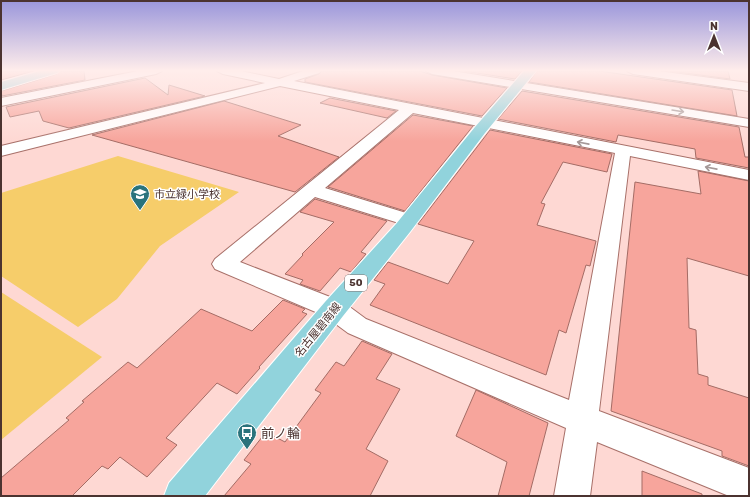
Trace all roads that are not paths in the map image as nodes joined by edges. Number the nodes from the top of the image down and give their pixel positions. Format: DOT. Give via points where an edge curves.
graph roads {
  1 [pos="40,94"];
  2 [pos="235,94"];
  3 [pos="339,94"];
  4 [pos="511,94"];
  5 [pos="605,94"];
  6 [pos="1,102"];
  7 [pos="410,108"];
  8 [pos="749,123"];
  9 [pos="487,124"];
  10 [pos="1,151"];
  11 [pos="623,151"];
  12 [pos="749,175"];
  13 [pos="312,190"];
  14 [pos="409,220"];
  15 [pos="334,310"];
  16 [pos="582,420"];
  17 [pos="749,486"];
  18 [pos="182,496"];
  19 [pos="572,496"];
  1 -- 6 [label="street"];
  2 -- 10 [label="street"];
  3 -- 7 [label="street"];
  4 -- 9 [label="main road, 名古屋碧南線 / 50"];
  5 -- 8 [label="street, one-way"];
  7 -- 9 [label="street"];
  7 -- 13 [label="street"];
  11 -- 9 [label="street, one-way"];
  9 -- 14 [label="main road, 名古屋碧南線 / 50"];
  12 -- 11 [label="street, one-way"];
  11 -- 16 [label="street"];
  13 -- 14 [label="street"];
  13 -- 15 [label="street" via="223,264"];
  14 -- 15 [label="main road, 名古屋碧南線 / 50"];
  15 -- 16 [label="street" via="357,326"];
  15 -- 18 [label="main road, 名古屋碧南線 / 50"];
  16 -- 17 [label="street"];
  16 -- 19 [label="street"];
}
